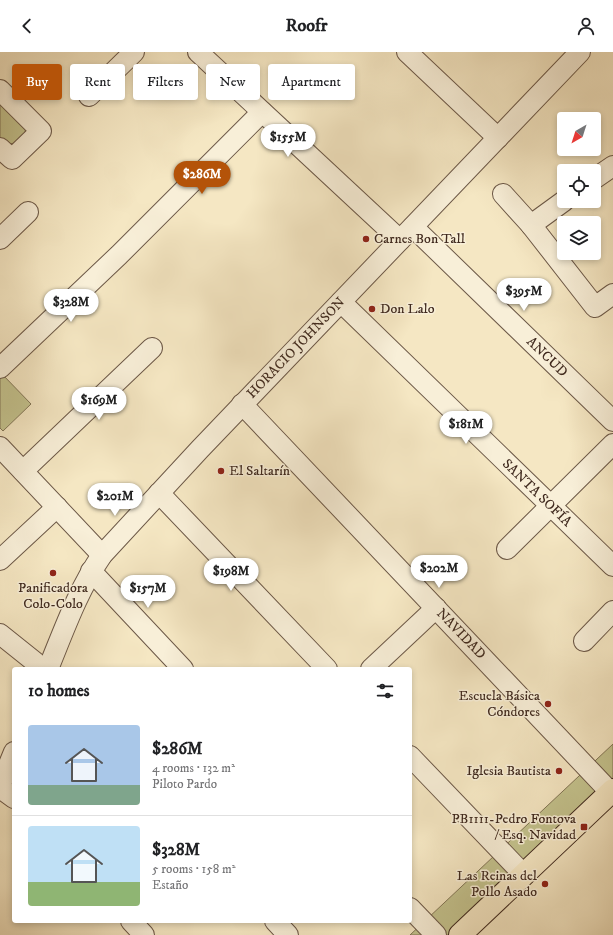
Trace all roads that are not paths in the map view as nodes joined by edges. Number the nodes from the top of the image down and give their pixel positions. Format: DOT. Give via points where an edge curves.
graph roads {
  1 [pos="134,52"];
  2 [pos="198,52"];
  3 [pos="407,52"];
  4 [pos="580,52"];
  5 [pos="122,64"];
  6 [pos="0,90"];
  7 [pos="262,112"];
  8 [pos="498,138"];
  9 [pos="6,153"];
  10 [pos="613,166"];
  11 [pos="601,174"];
  12 [pos="503,194"];
  13 [pos="557,206"];
  14 [pos="28,212"];
  15 [pos="531,225"];
  16 [pos="406,233"];
  17 [pos="0,239"];
  18 [pos="613,294"];
  19 [pos="341,302"];
  20 [pos="152,348"];
  21 [pos="0,368"];
  22 [pos="242,404"];
  23 [pos="613,421"];
  24 [pos="613,444"];
  25 [pos="0,446"];
  26 [pos="23,471"];
  27 [pos="159,493"];
  28 [pos="550,506"];
  29 [pos="57,507"];
  30 [pos="507,548"];
  31 [pos="102,555"];
  32 [pos="0,560"];
  33 [pos="613,566"];
  34 [pos="91,571"];
  35 [pos="436,608"];
  36 [pos="613,611"];
  37 [pos="0,634"];
  38 [pos="584,641"];
  39 [pos="40,667"];
  40 [pos="49,667"];
  41 [pos="181,667"];
  42 [pos="325,667"];
  43 [pos="373,667"];
  44 [pos="12,757"];
  45 [pos="412,758"];
  46 [pos="0,787"];
  47 [pos="612,792"];
  48 [pos="12,796"];
  49 [pos="524,875"];
  50 [pos="412,910"];
  51 [pos="133,923"];
  52 [pos="152,923"];
  53 [pos="277,923"];
  54 [pos="144,935"];
  55 [pos="288,935"];
  56 [pos="436,935"];
  57 [pos="460,935"];
  1 -- 5 [label="street"];
  2 -- 7 [label="street, ANCUD"];
  3 -- 8 [label="street"];
  4 -- 8 [label="street, HORACIO JOHNSON"];
  6 -- 9 [label="street" via="41,131"];
  7 -- 16 [label="street, ANCUD"];
  7 -- 21 [label="street" via="119,255"];
  8 -- 16 [label="street, HORACIO JOHNSON"];
  10 -- 11 [label="street"];
  12 -- 15 [label="street"];
  13 -- 15 [label="street"];
  14 -- 17 [label="street"];
  15 -- 18 [label="street" via="595,307"];
  16 -- 19 [label="street, HORACIO JOHNSON"];
  16 -- 23 [label="street, ANCUD"];
  19 -- 22 [label="street, HORACIO JOHNSON"];
  19 -- 28 [label="street, SANTA SOFÍA"];
  20 -- 26 [label="street"];
  22 -- 27 [label="street, HORACIO JOHNSON"];
  22 -- 35 [label="street, NAVIDAD"];
  24 -- 28 [label="street"];
  25 -- 26 [label="street"];
  26 -- 29 [label="street"];
  27 -- 31 [label="street, HORACIO JOHNSON"];
  27 -- 42 [label="street"];
  28 -- 30 [label="street"];
  28 -- 33 [label="street, SANTA SOFÍA"];
  29 -- 31 [label="street"];
  29 -- 32 [label="street"];
  31 -- 34 [label="street, HORACIO JOHNSON"];
  34 -- 40 [label="street, HORACIO JOHNSON"];
  34 -- 41 [label="street"];
  35 -- 43 [label="street"];
  35 -- 47 [label="street, NAVIDAD"];
  36 -- 38 [label="street"];
  37 -- 39 [label="street"];
  44 -- 46 [label="street"];
  45 -- 49 [label="street"];
  46 -- 48 [label="street"];
  47 -- 49 [label="main road"];
  49 -- 57 [label="main road"];
  50 -- 56 [label="street"];
  51 -- 54 [label="street"];
  52 -- 54 [label="street"];
  53 -- 55 [label="street"];
}
